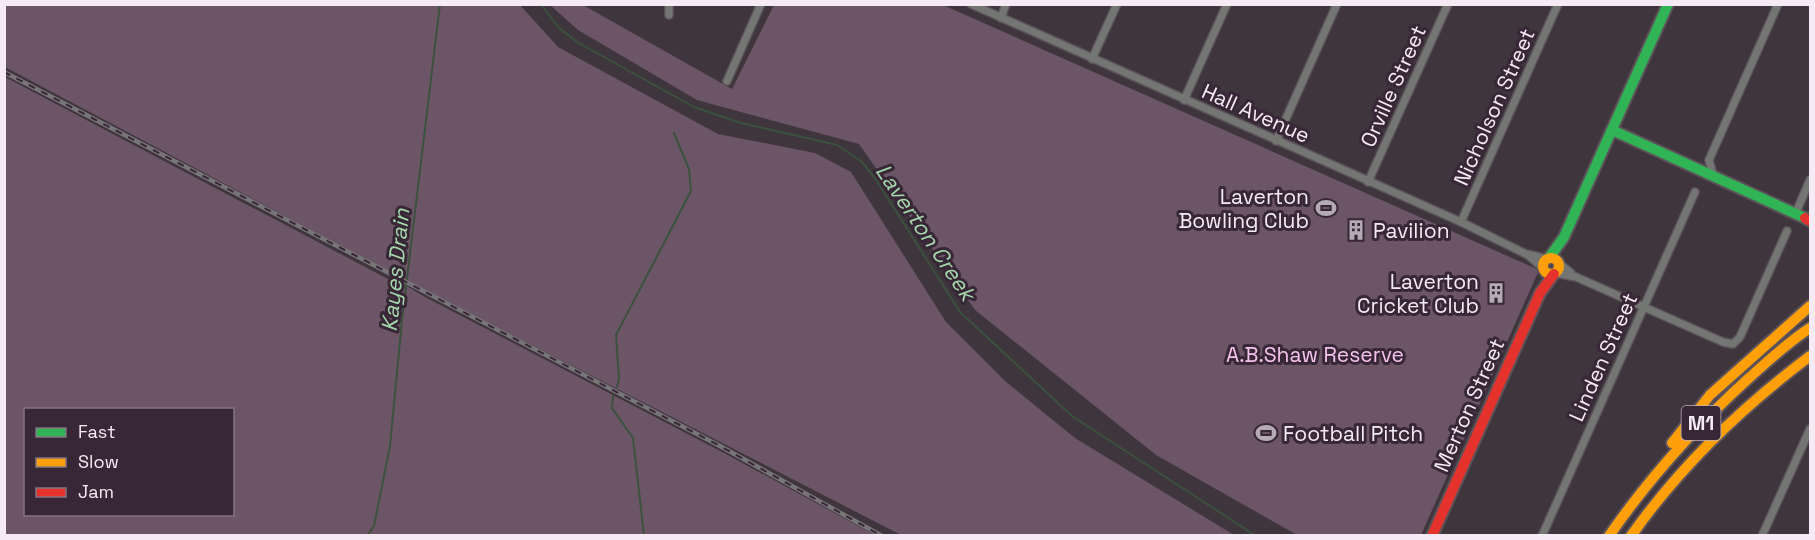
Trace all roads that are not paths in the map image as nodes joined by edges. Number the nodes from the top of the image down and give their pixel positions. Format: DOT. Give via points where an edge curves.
graph roads {
  1 [pos="669,4"];
  2 [pos="761,4"];
  3 [pos="971,4"];
  4 [pos="1006,4"];
  5 [pos="1117,4"];
  6 [pos="1227,4"];
  7 [pos="1337,4"];
  8 [pos="1448,4"];
  9 [pos="1558,4"];
  10 [pos="1668,4"];
  11 [pos="1778,4"];
  12 [pos="669,15"];
  13 [pos="1001,18"];
  14 [pos="1092,59"];
  15 [pos="727,81"];
  16 [pos="1184,100"];
  17 [pos="1612,130"];
  18 [pos="1625,136"];
  19 [pos="1276,141"];
  20 [pos="1709,160"];
  21 [pos="1697,165"];
  22 [pos="1712,171"];
  23 [pos="1810,180"];
  24 [pos="1368,182"];
  25 [pos="1695,192"];
  26 [pos="1806,216"];
  27 [pos="1461,222"];
  28 [pos="1787,231"];
  29 [pos="1552,266"];
  30 [pos="1810,306"];
  31 [pos="1644,307"];
  32 [pos="1810,328"];
  33 [pos="1810,356"];
  34 [pos="1810,364"];
  35 [pos="1810,429"];
  36 [pos="1644,487"];
  37 [pos="1656,502"];
  38 [pos="1433,534"];
  39 [pos="1542,536"];
  40 [pos="1609,536"];
  41 [pos="1631,536"];
  42 [pos="1762,536"];
  1 -- 12 [label="street"];
  2 -- 15 [label="street"];
  3 -- 13 [label="street, Hall Avenue"];
  4 -- 13 [label="street"];
  5 -- 14 [label="street"];
  6 -- 16 [label="street"];
  7 -- 19 [label="street"];
  8 -- 24 [label="street, Orville Street"];
  9 -- 27 [label="street, Nicholson Street"];
  10 -- 17 [label="main road, Merton Street"];
  11 -- 20 [label="street"];
  13 -- 14 [label="street, Hall Avenue"];
  14 -- 16 [label="street, Hall Avenue"];
  16 -- 19 [label="street, Hall Avenue"];
  17 -- 18 [label="main road"];
  17 -- 29 [label="main road, Merton Street"];
  18 -- 21 [label="main road"];
  18 -- 26 [label="main road"];
  19 -- 24 [label="street, Hall Avenue"];
  20 -- 21 [label="street"];
  20 -- 22 [label="street"];
  21 -- 22 [label="main road"];
  22 -- 26 [label="main road"];
  23 -- 26 [label="street"];
  24 -- 27 [label="street, Hall Avenue"];
  25 -- 31 [label="street, Linden Street"];
  27 -- 29 [label="street, Hall Avenue"];
  28 -- 31 [label="street, Hall Avenue" via="1736,343 1723,342"];
  29 -- 31 [label="street, Hall Avenue"];
  29 -- 38 [label="main road, Merton Street"];
  30 -- 36 [label="main road" via="1710,395 1658,461"];
  31 -- 39 [label="street, Linden Street"];
  32 -- 36 [label="main road, M1" via="1794,338 1685,438"];
  33 -- 37 [label="main road, M1" via="1726,425 1682,468"];
  34 -- 37 [label="main road" via="1735,425"];
  35 -- 42 [label="street"];
  36 -- 40 [label="main road, M1"];
  37 -- 41 [label="main road, M1"];
}
